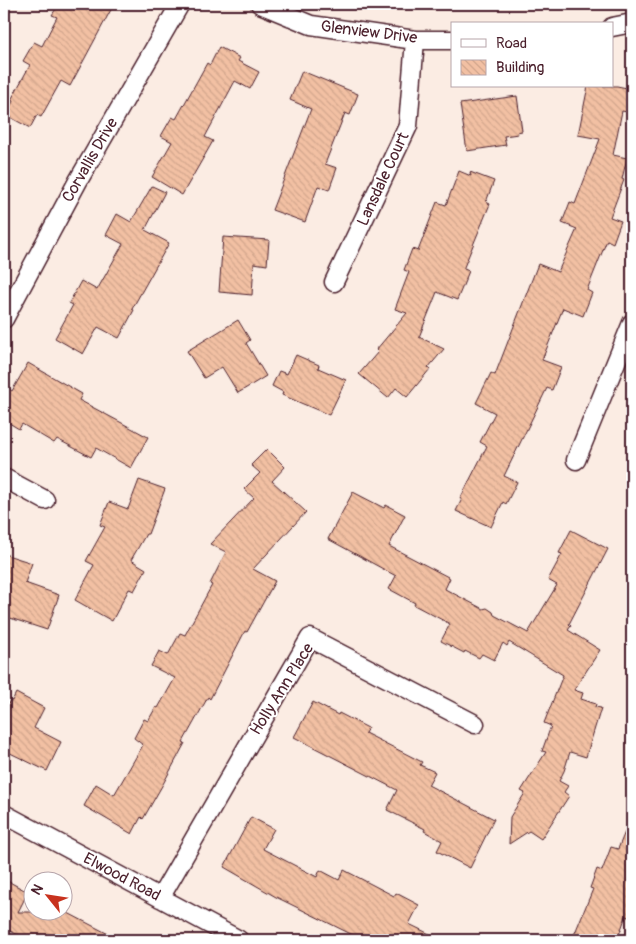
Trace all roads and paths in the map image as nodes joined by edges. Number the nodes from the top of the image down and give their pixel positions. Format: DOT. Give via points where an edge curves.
graph roads {
  1 [pos="180,4"];
  2 [pos="260,4"];
  3 [pos="632,22"];
  4 [pos="614,26"];
  5 [pos="415,40"];
  6 [pos="451,40"];
  7 [pos="334,282"];
  8 [pos="4,319"];
  9 [pos="632,323"];
  10 [pos="576,460"];
  11 [pos="4,478"];
  12 [pos="45,500"];
  13 [pos="475,724"];
  14 [pos="4,814"];
  15 [pos="160,898"];
  16 [pos="239,940"];
  1 -- 8 [label="street, Corvallis Drive" via="78,181"];
  2 -- 5 [label="street, Glenview Drive" via="311,25"];
  3 -- 4 [label="street"];
  5 -- 6 [label="street, Glenview Drive"];
  5 -- 7 [label="street, Lansdale Court" via="408,126"];
  9 -- 10 [label="street"];
  11 -- 12 [label="street"];
  13 -- 15 [label="street, Holly Ann Place" via="310,638"];
  14 -- 15 [label="street, Elwood Road"];
  15 -- 16 [label="street, Elwood Road"];
}
